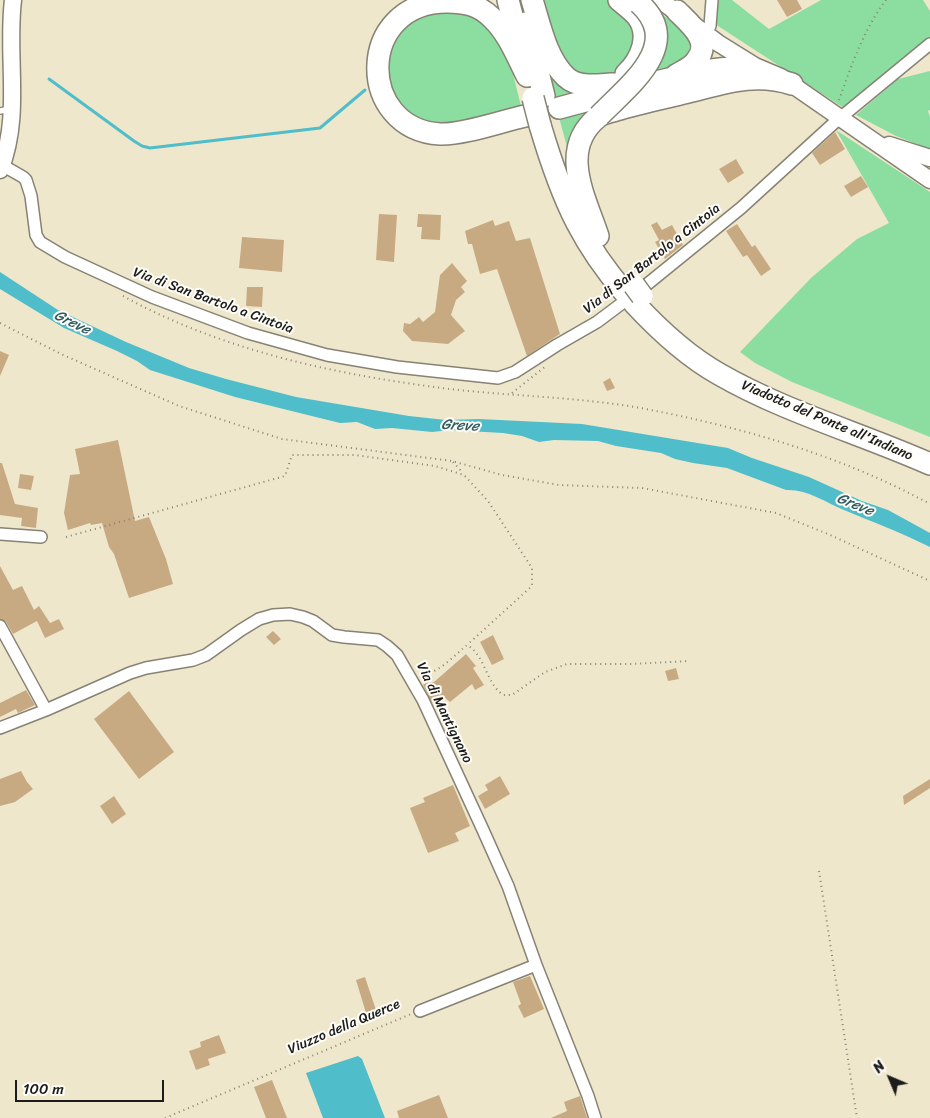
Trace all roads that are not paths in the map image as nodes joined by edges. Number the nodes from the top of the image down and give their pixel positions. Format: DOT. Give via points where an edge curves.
graph roads {
  1 [pos="13,0"];
  2 [pos="508,0"];
  3 [pos="520,0"];
  4 [pos="532,0"];
  5 [pos="712,0"];
  6 [pos="463,1"];
  7 [pos="631,1"];
  8 [pos="668,3"];
  9 [pos="710,26"];
  10 [pos="930,44"];
  11 [pos="527,76"];
  12 [pos="672,77"];
  13 [pos="786,81"];
  14 [pos="612,84"];
  15 [pos="636,86"];
  16 [pos="6,110"];
  17 [pos="542,111"];
  18 [pos="838,111"];
  19 [pos="599,116"];
  20 [pos="873,139"];
  21 [pos="930,158"];
  22 [pos="1,168"];
  23 [pos="930,180"];
  24 [pos="598,236"];
  25 [pos="636,293"];
  26 [pos="930,451"];
  27 [pos="930,464"];
  28 [pos="0,534"];
  29 [pos="42,537"];
  30 [pos="0,626"];
  31 [pos="46,710"];
  32 [pos="0,728"];
  33 [pos="536,965"];
  34 [pos="420,1011"];
  35 [pos="595,1118"];
  1 -- 16 [label="street"];
  2 -- 11 [label="highway, Viadotto del Ponte all'Indiano"];
  3 -- 17 [label="highway, Viadotto del Ponte all'Indiano"];
  4 -- 14 [label="highway" via="552,56 567,77 586,85"];
  5 -- 9 [label="street"];
  6 -- 11 [label="highway" via="498,24"];
  6 -- 17 [label="highway" via="420,5 392,26 383,40 378,59 379,82 385,99 408,124 435,133 453,133"];
  7 -- 14 [label="highway" via="642,30 642,52 634,66"];
  7 -- 19 [label="highway, bridge" via="648,13 656,40 653,55 645,68"];
  8 -- 9 [label="street"];
  8 -- 12 [label="highway" via="696,29 701,48 695,63"];
  8 -- 13 [label="street" via="718,43"];
  9 -- 13 [label="street" via="768,63"];
  10 -- 18 [label="street, Via di San Bartolo a Cintoia"];
  11 -- 17 [label="highway, Viadotto del Ponte all'Indiano"];
  12 -- 13 [label="highway" via="737,68 764,71"];
  12 -- 15 [label="highway"];
  13 -- 18 [label="street"];
  13 -- 19 [label="highway" via="766,78 739,80"];
  14 -- 15 [label="highway"];
  15 -- 17 [label="highway"];
  16 -- 22 [label="street" via="9,139"];
  17 -- 24 [label="highway, Viadotto del Ponte all'Indiano" via="574,189"];
  17 -- 25 [label="highway, Viadotto del Ponte all'Indiano" via="551,162 577,224 605,268"];
  18 -- 20 [label="street"];
  18 -- 25 [label="street, Via di San Bartolo a Cintoia" via="741,208"];
  19 -- 24 [label="highway" via="583,134 576,158"];
  20 -- 21 [label="street"];
  20 -- 23 [label="street"];
  22 -- 25 [label="street, Via di San Bartolo a Cintoia" via="26,180 36,235 52,250 152,297 240,330 289,346 364,362 503,378 597,322"];
  24 -- 25 [label="highway, Viadotto del Ponte all'Indiano"];
  25 -- 26 [label="highway, Viadotto del Ponte all'Indiano" via="694,342 752,378"];
  25 -- 27 [label="highway, Viadotto del Ponte all'Indiano" via="666,336 718,374 778,404"];
  28 -- 29 [label="street"];
  30 -- 31 [label="street"];
  31 -- 32 [label="street, Via di Mantignano"];
  31 -- 33 [label="street, Via di Mantignano" via="130,673 206,655 258,619 273,615 303,616 332,635 378,640 397,655 408,671 438,731 508,886"];
  33 -- 34 [label="street, Viuzzo della Querce"];
  33 -- 35 [label="street, Via di Mantignano"];
}
